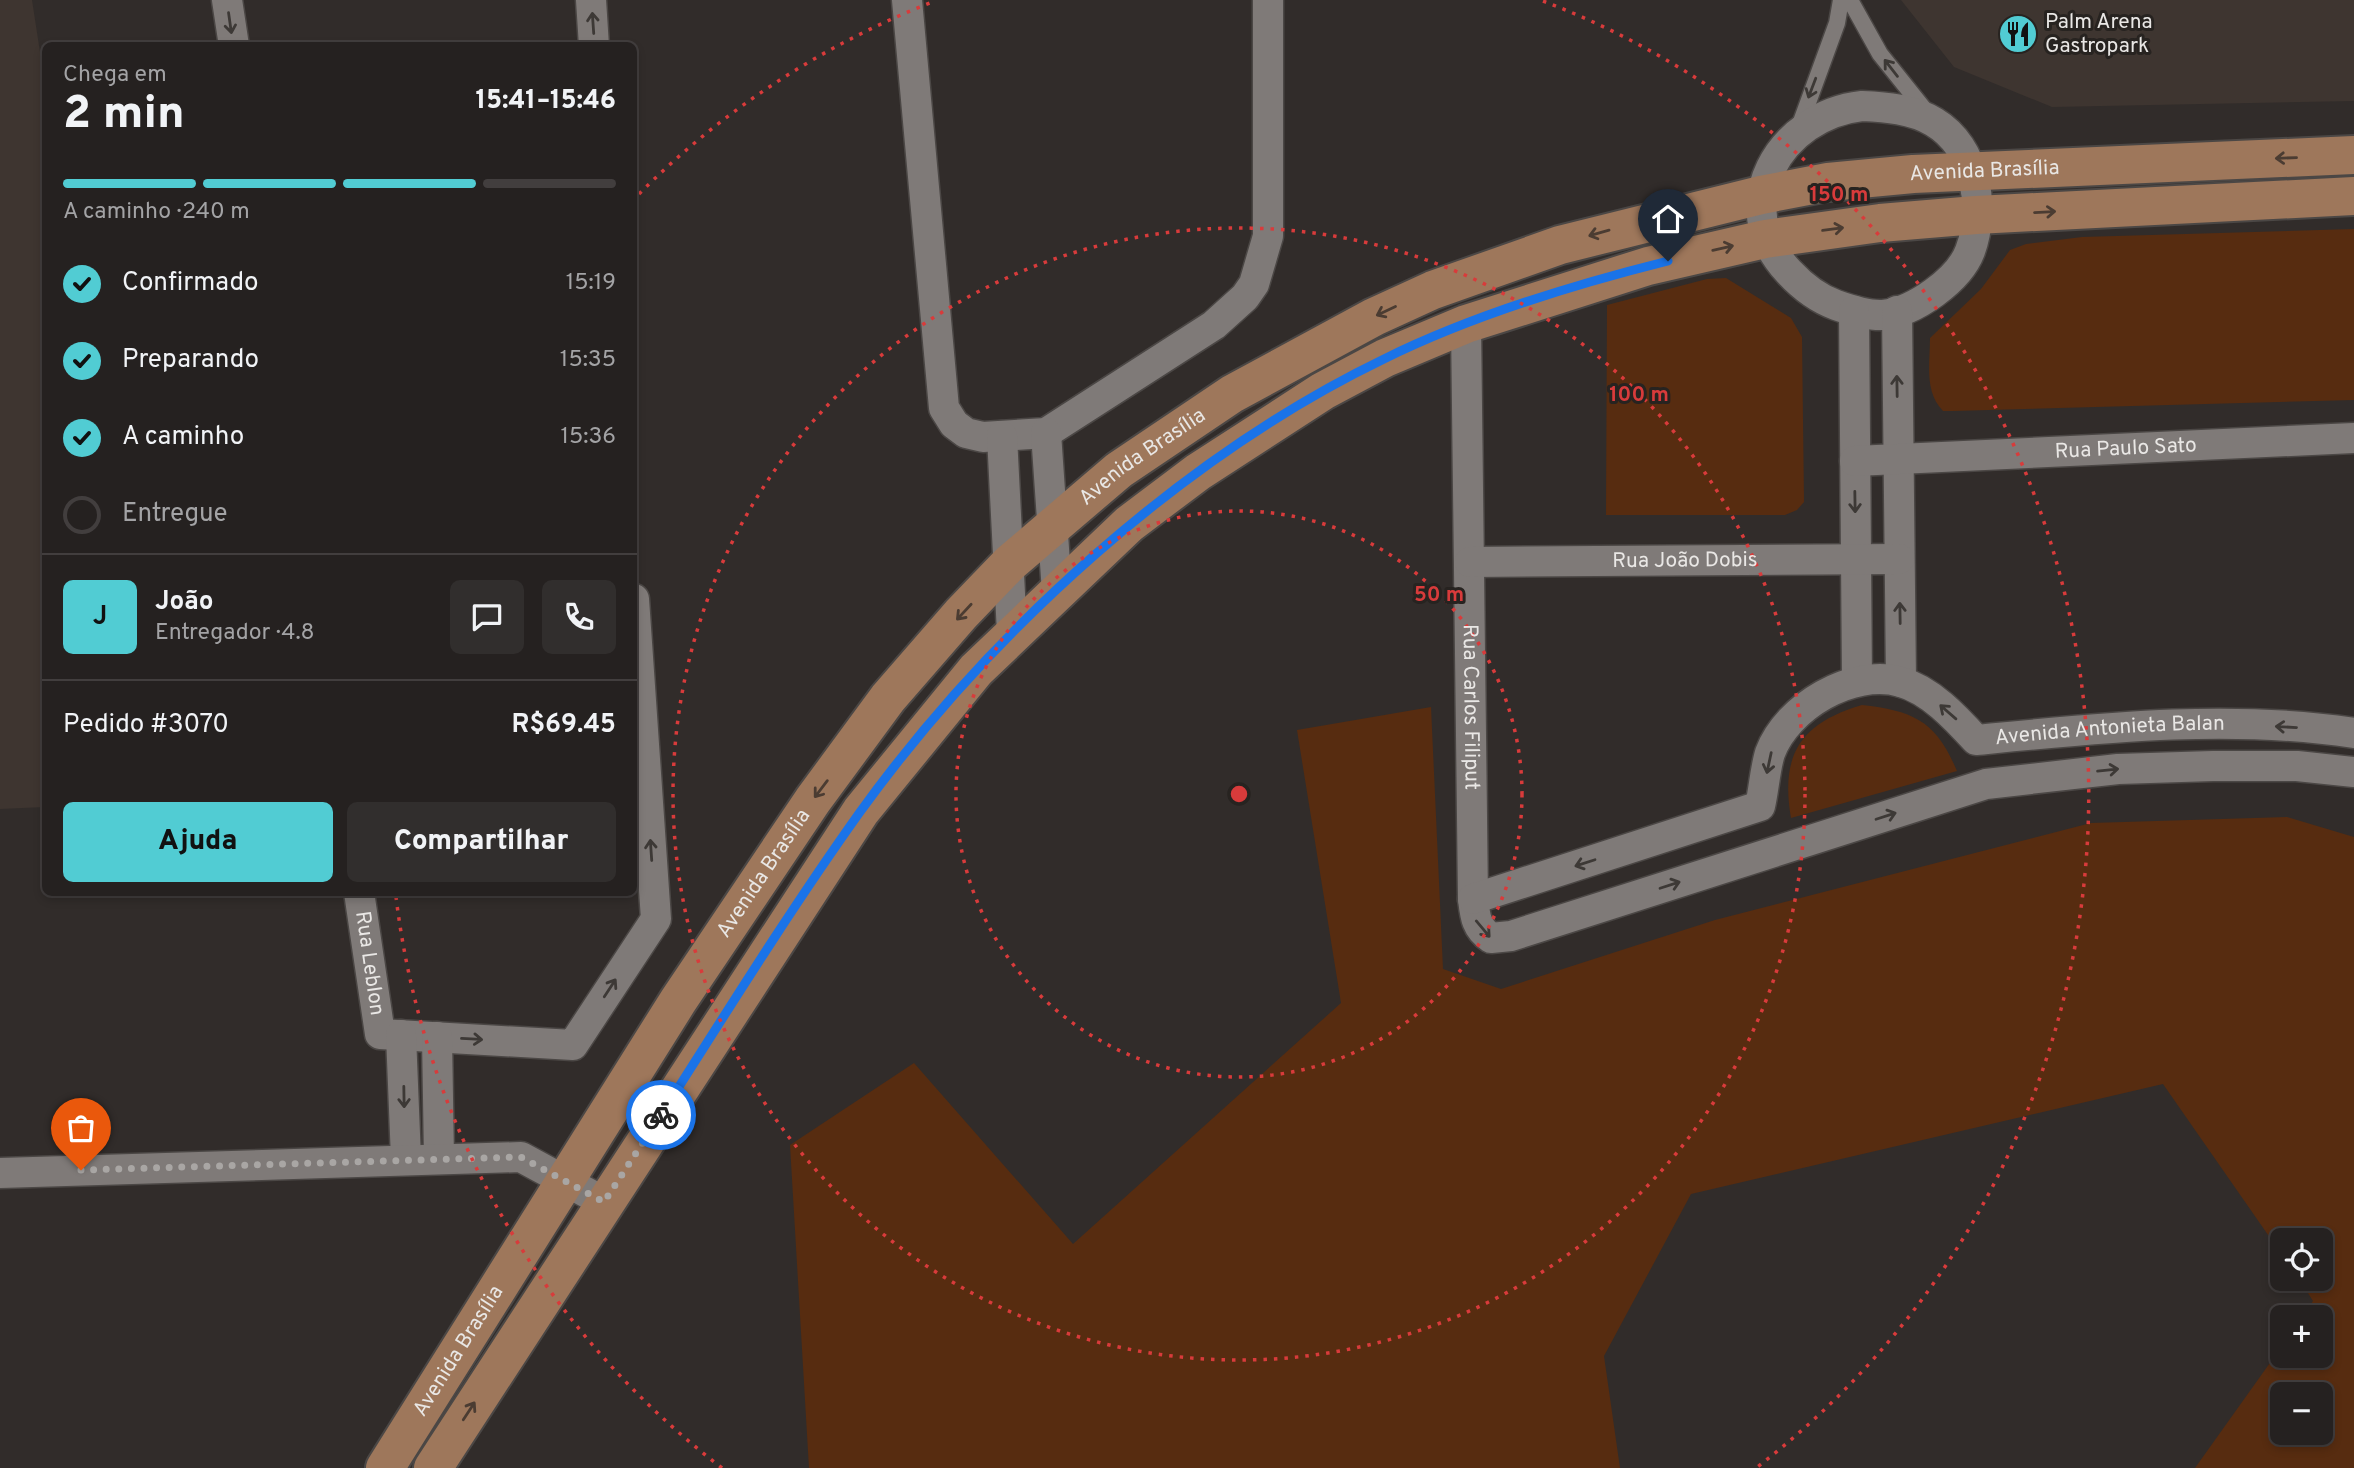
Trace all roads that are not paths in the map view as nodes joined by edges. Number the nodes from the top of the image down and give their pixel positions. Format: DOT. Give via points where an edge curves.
graph roads {
  1 [pos="227,0"];
  2 [pos="591,0"];
  3 [pos="907,0"];
  4 [pos="1268,0"];
  5 [pos="1841,0"];
  6 [pos="1850,0"];
  7 [pos="233,42"];
  8 [pos="594,42"];
  9 [pos="1934,122"];
  10 [pos="1797,132"];
  11 [pos="2354,155"];
  12 [pos="1971,170"];
  13 [pos="1761,195"];
  14 [pos="2354,196"];
  15 [pos="1976,215"];
  16 [pos="1765,239"];
  17 [pos="1854,311"];
  18 [pos="1897,311"];
  19 [pos="1466,324"];
  20 [pos="1046,433"];
  21 [pos="1002,436"];
  22 [pos="2354,438"];
  23 [pos="1898,460"];
  24 [pos="1855,461"];
  25 [pos="1055,525"];
  26 [pos="1899,559"];
  27 [pos="1856,560"];
  28 [pos="1470,562"];
  29 [pos="1010,563"];
  30 [pos="1057,592"];
  31 [pos="1012,633"];
  32 [pos="637,643"];
  33 [pos="1857,681"];
  34 [pos="1901,682"];
  35 [pos="2354,733"];
  36 [pos="1976,740"];
  37 [pos="2354,772"];
  38 [pos="1986,784"];
  39 [pos="1760,806"];
  40 [pos="1778,850"];
  41 [pos="360,896"];
  42 [pos="1473,899"];
  43 [pos="1511,936"];
  44 [pos="390,1035"];
  45 [pos="437,1037"];
  46 [pos="406,1159"];
  47 [pos="439,1159"];
  48 [pos="0,1173"];
  49 [pos="565,1181"];
  50 [pos="604,1202"];
  51 [pos="385,1468"];
  52 [pos="432,1468"];
  1 -- 7 [label="street, one-way"];
  8 -- 2 [label="street, one-way"];
  3 -- 21 [label="street" via="944,408 954,425 967,433"];
  4 -- 20 [label="street" via="1268,236 1254,284 1214,325"];
  5 -- 10 [label="lane, one-way"];
  9 -- 6 [label="lane, one-way" via="1880,54"];
  9 -- 10 [label="street" via="1885,107 1862,106 1840,108"];
  9 -- 12 [label="street" via="1963,150"];
  10 -- 13 [label="street" via="1774,163"];
  11 -- 12 [label="main road, Avenida Brasília, one-way"];
  12 -- 13 [label="main road, Avenida Brasília" via="1828,182"];
  12 -- 15 [label="street"];
  13 -- 16 [label="street"];
  13 -- 25 [label="main road, Avenida Brasília, one-way" via="1560,244 1433,290 1374,317 1232,394 1119,470"];
  15 -- 14 [label="main road, Avenida Brasília, one-way"];
  16 -- 15 [label="main road, Avenida Brasília, one-way"];
  15 -- 18 [label="street" via="1970,252 1951,276 1927,299"];
  16 -- 17 [label="street" via="1800,284 1824,300"];
  19 -- 16 [label="main road, Avenida Brasília, one-way" via="1648,267"];
  17 -- 18 [label="street" via="1882,315"];
  17 -- 24 [label="street"];
  23 -- 18 [label="street, one-way"];
  19 -- 28 [label="street, Rua Carlos Filiput"];
  19 -- 30 [label="main road, Avenida Brasília" via="1385,358 1323,391 1198,472 1129,524"];
  20 -- 21 [label="street"];
  20 -- 25 [label="street"];
  21 -- 29 [label="street"];
  22 -- 23 [label="street, Rua Paulo Sato"];
  23 -- 24 [label="street, Rua Paulo Sato"];
  23 -- 26 [label="street"];
  24 -- 27 [label="street, one-way"];
  25 -- 29 [label="main road, Avenida Brasília"];
  25 -- 30 [label="street"];
  26 -- 27 [label="street, Rua João Dobis"];
  34 -- 26 [label="street, one-way"];
  27 -- 28 [label="street, Rua João Dobis"];
  27 -- 33 [label="street"];
  28 -- 42 [label="street, Rua Carlos Filiput"];
  29 -- 31 [label="street"];
  29 -- 49 [label="main road, Avenida Brasília, one-way" via="888,698 813,800"];
  30 -- 31 [label="main road, Avenida Brasília"];
  31 -- 50 [label="main road, Avenida Brasília" via="940,712 861,811"];
  45 -- 32 [label="street, one-way" via="573,1045 656,919"];
  33 -- 34 [label="street"];
  33 -- 39 [label="street, one-way" via="1824,694 1784,729 1770,753"];
  36 -- 34 [label="street, Avenida Antonieta Balan, one-way" via="1945,709"];
  35 -- 36 [label="street, Avenida Antonieta Balan, one-way" via="2266,725 2165,725"];
  36 -- 38 [label="street"];
  38 -- 37 [label="street, Avenida Antonieta Balan, one-way" via="2118,769 2297,766"];
  40 -- 38 [label="street, Avenida Antonieta Balan, one-way"];
  39 -- 40 [label="street"];
  39 -- 42 [label="street, one-way"];
  43 -- 40 [label="street, Avenida Antonieta Balan, one-way"];
  41 -- 44 [label="street, Rua Leblon"];
  42 -- 43 [label="street, Rua Carlos Filiput, one-way" via="1481,931 1491,938"];
  44 -- 45 [label="street"];
  44 -- 46 [label="street, Rua Leblon, one-way"];
  45 -- 47 [label="street"];
  46 -- 47 [label="street"];
  46 -- 48 [label="street"];
  47 -- 49 [label="street" via="521,1157"];
  49 -- 50 [label="street"];
  49 -- 51 [label="main road, Avenida Brasília"];
  52 -- 50 [label="main road, Avenida Brasília, one-way"];
}
